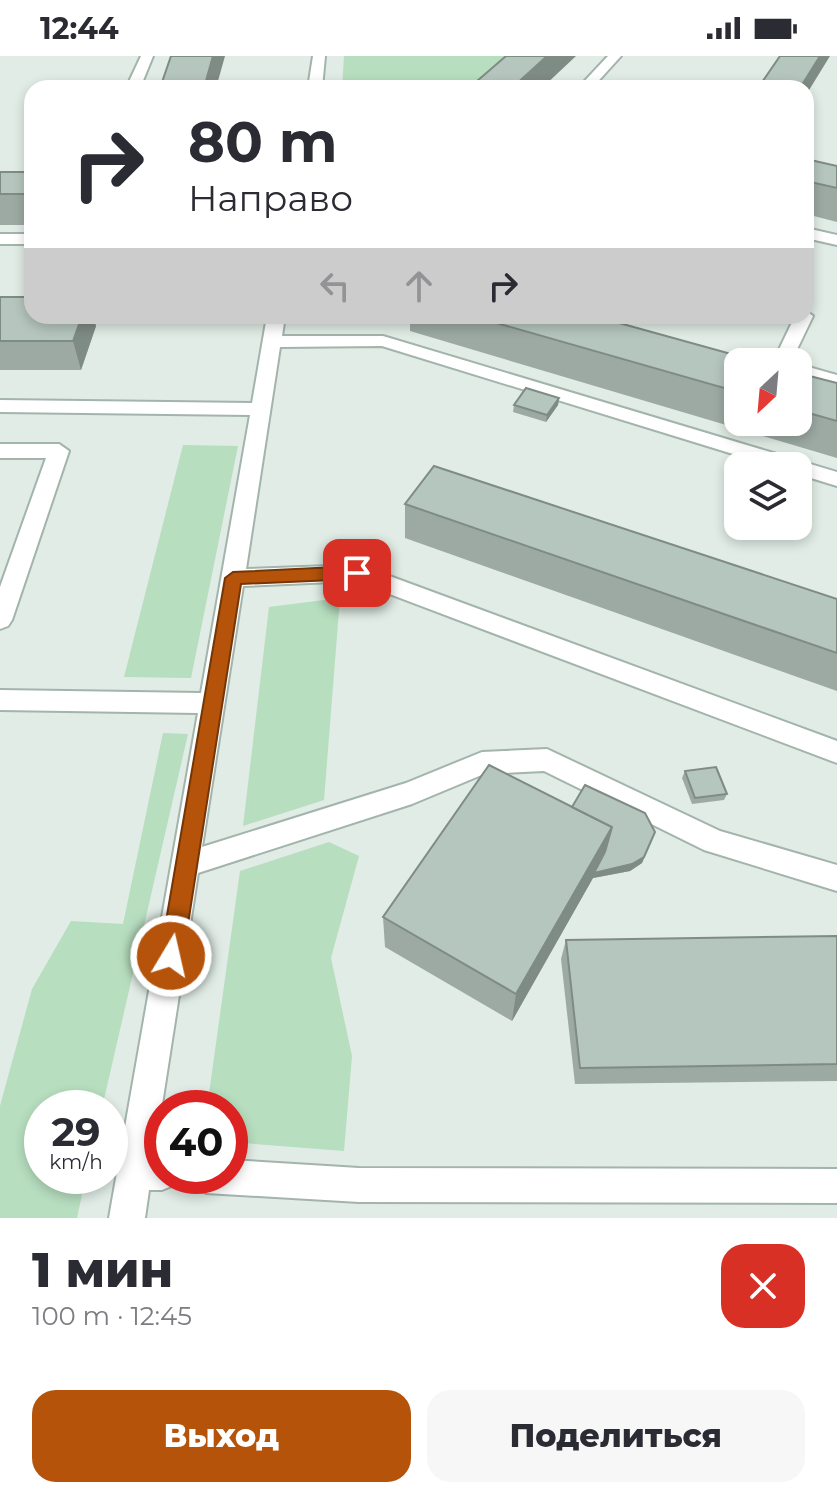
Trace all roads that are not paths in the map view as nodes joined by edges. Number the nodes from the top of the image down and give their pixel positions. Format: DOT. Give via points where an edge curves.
graph roads {
  1 [pos="147,56"];
  2 [pos="319,56"];
  3 [pos="615,56"];
  4 [pos="136,80"];
  5 [pos="316,80"];
  6 [pos="592,80"];
  7 [pos="814,235"];
  8 [pos="0,239"];
  9 [pos="24,239"];
  10 [pos="837,240"];
  11 [pos="275,324"];
  12 [pos="800,324"];
  13 [pos="272,342"];
  14 [pos="789,348"];
  15 [pos="812,374"];
  16 [pos="837,381"];
  17 [pos="0,406"];
  18 [pos="261,409"];
  19 [pos="0,451"];
  20 [pos="750,452"];
  21 [pos="812,471"];
  22 [pos="837,479"];
  23 [pos="8,574"];
  24 [pos="233,578"];
  25 [pos="0,620"];
  26 [pos="0,700"];
  27 [pos="213,703"];
  28 [pos="837,752"];
  29 [pos="187,864"];
  30 [pos="837,878"];
  31 [pos="158,1090"];
  32 [pos="248,1178"];
  33 [pos="144,1182"];
  34 [pos="837,1186"];
  35 [pos="127,1218"];
  1 -- 4 [label="street"];
  2 -- 5 [label="street"];
  3 -- 6 [label="street"];
  7 -- 10 [label="street"];
  8 -- 9 [label="street"];
  11 -- 13 [label="street"];
  12 -- 14 [label="street"];
  13 -- 18 [label="street"];
  13 -- 20 [label="street" via="383,341"];
  15 -- 16 [label="street"];
  17 -- 18 [label="street"];
  18 -- 24 [label="street"];
  19 -- 23 [label="street" via="59,451"];
  21 -- 22 [label="street"];
  23 -- 25 [label="street"];
  24 -- 27 [label="street"];
  24 -- 28 [label="street" via="357,573"];
  26 -- 27 [label="street"];
  27 -- 29 [label="street"];
  29 -- 30 [label="street" via="412,793 482,763 547,760 714,841"];
  29 -- 31 [label="street"];
  32 -- 34 [label="street" via="359,1185"];
  33 -- 35 [label="street"];
}
